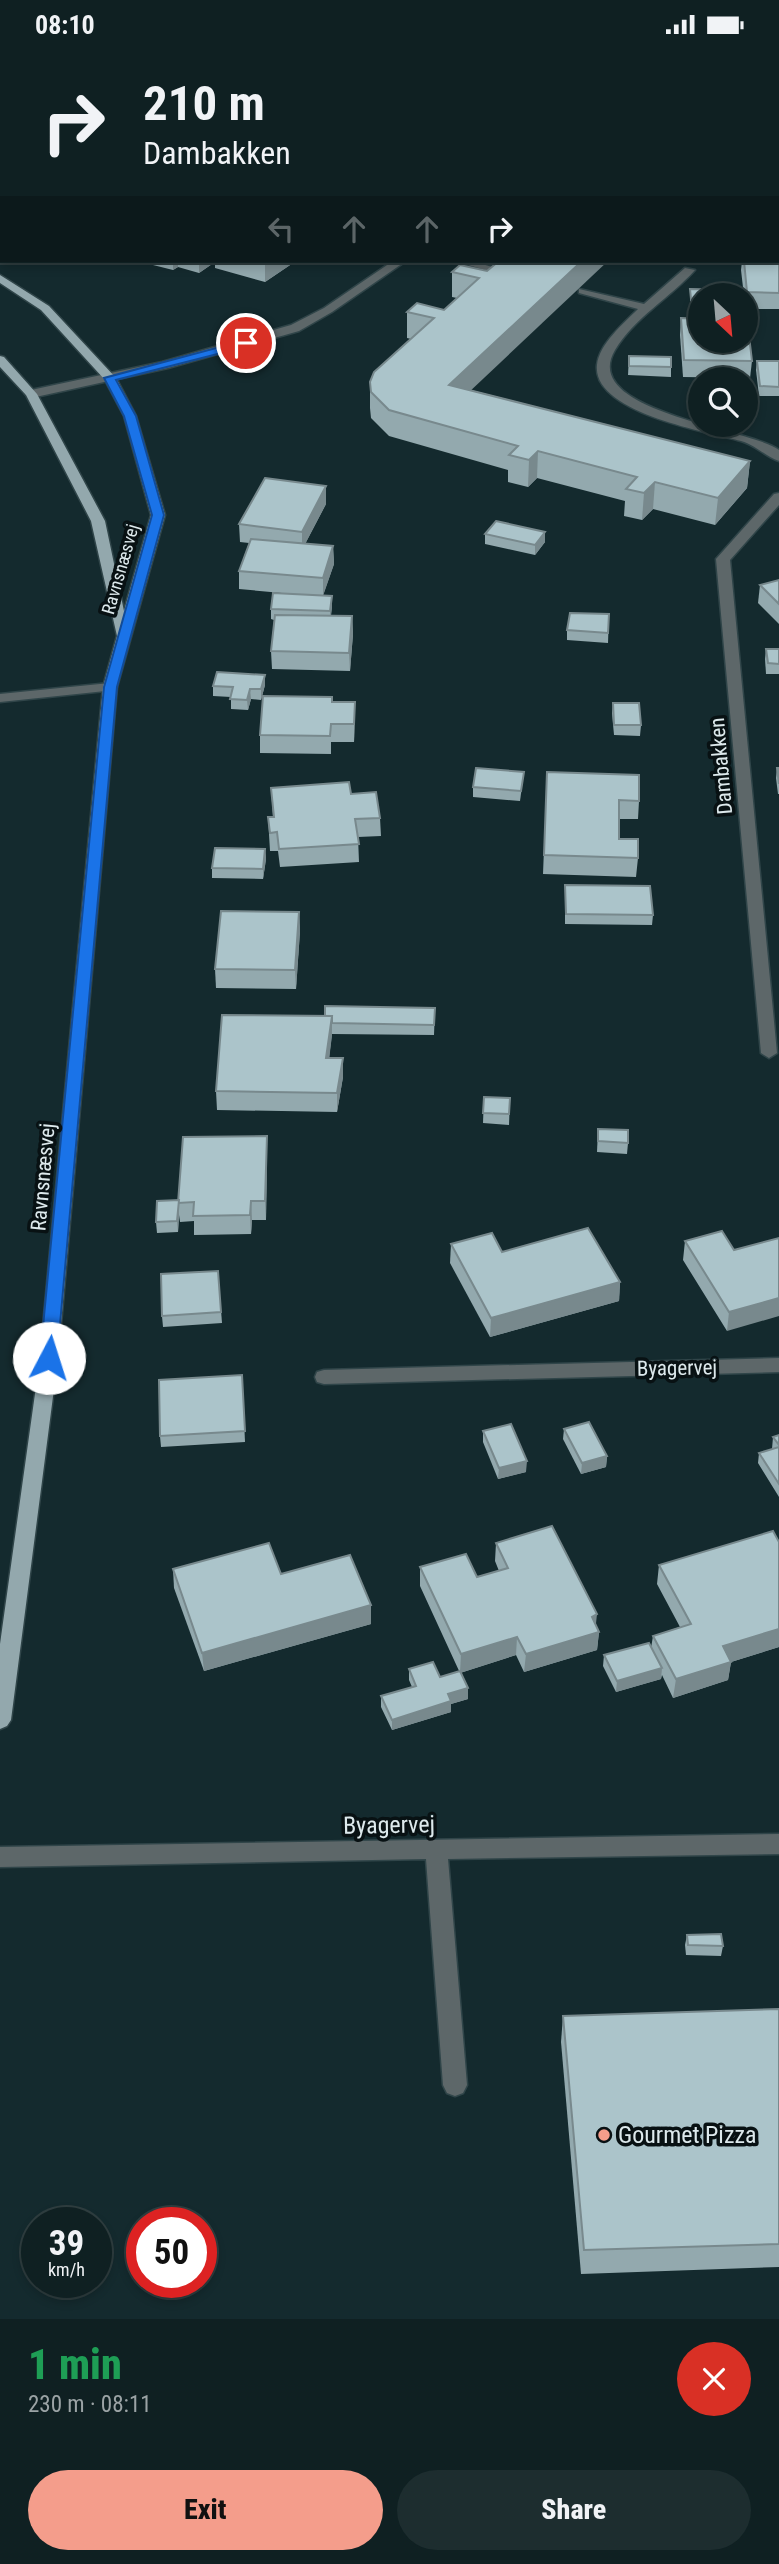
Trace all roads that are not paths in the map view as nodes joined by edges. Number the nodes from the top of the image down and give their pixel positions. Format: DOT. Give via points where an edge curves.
graph roads {
  1 [pos="397,263"];
  2 [pos="468,263"];
  3 [pos="689,270"];
  4 [pos="503,272"];
  5 [pos="0,278"];
  6 [pos="583,291"];
  7 [pos="646,308"];
  8 [pos="0,360"];
  9 [pos="110,378"];
  10 [pos="31,394"];
  11 [pos="779,457"];
  12 [pos="779,497"];
  13 [pos="123,637"];
  14 [pos="110,687"];
  15 [pos="0,698"];
  16 [pos="769,1053"];
  17 [pos="779,1365"];
  18 [pos="324,1377"];
  19 [pos="0,1720"];
  20 [pos="779,1844"];
  21 [pos="436,1850"];
  22 [pos="0,1857"];
  23 [pos="455,2085"];
  1 -- 9 [label="street" via="295,328"];
  2 -- 4 [label="street"];
  3 -- 7 [label="street"];
  5 -- 9 [label="main road, Ravnsnæsvej" via="45,308"];
  6 -- 7 [label="street"];
  7 -- 11 [label="street" via="609,348 602,366 609,386 630,403 661,416 753,441"];
  8 -- 10 [label="main road, Ravnsnæsvej"];
  9 -- 10 [label="street"];
  9 -- 13 [label="main road, Ravnsnæsvej" via="130,416 158,515"];
  10 -- 13 [label="main road, Ravnsnæsvej" via="98,521"];
  12 -- 16 [label="street, Dambakken" via="723,559"];
  13 -- 14 [label="main road, Ravnsnæsvej"];
  14 -- 15 [label="street"];
  14 -- 19 [label="main road, Ravnsnæsvej" via="49,1358"];
  17 -- 18 [label="street, Byagervej"];
  20 -- 21 [label="street, Byagervej"];
  21 -- 22 [label="street, Byagervej"];
  21 -- 23 [label="street"];
}
